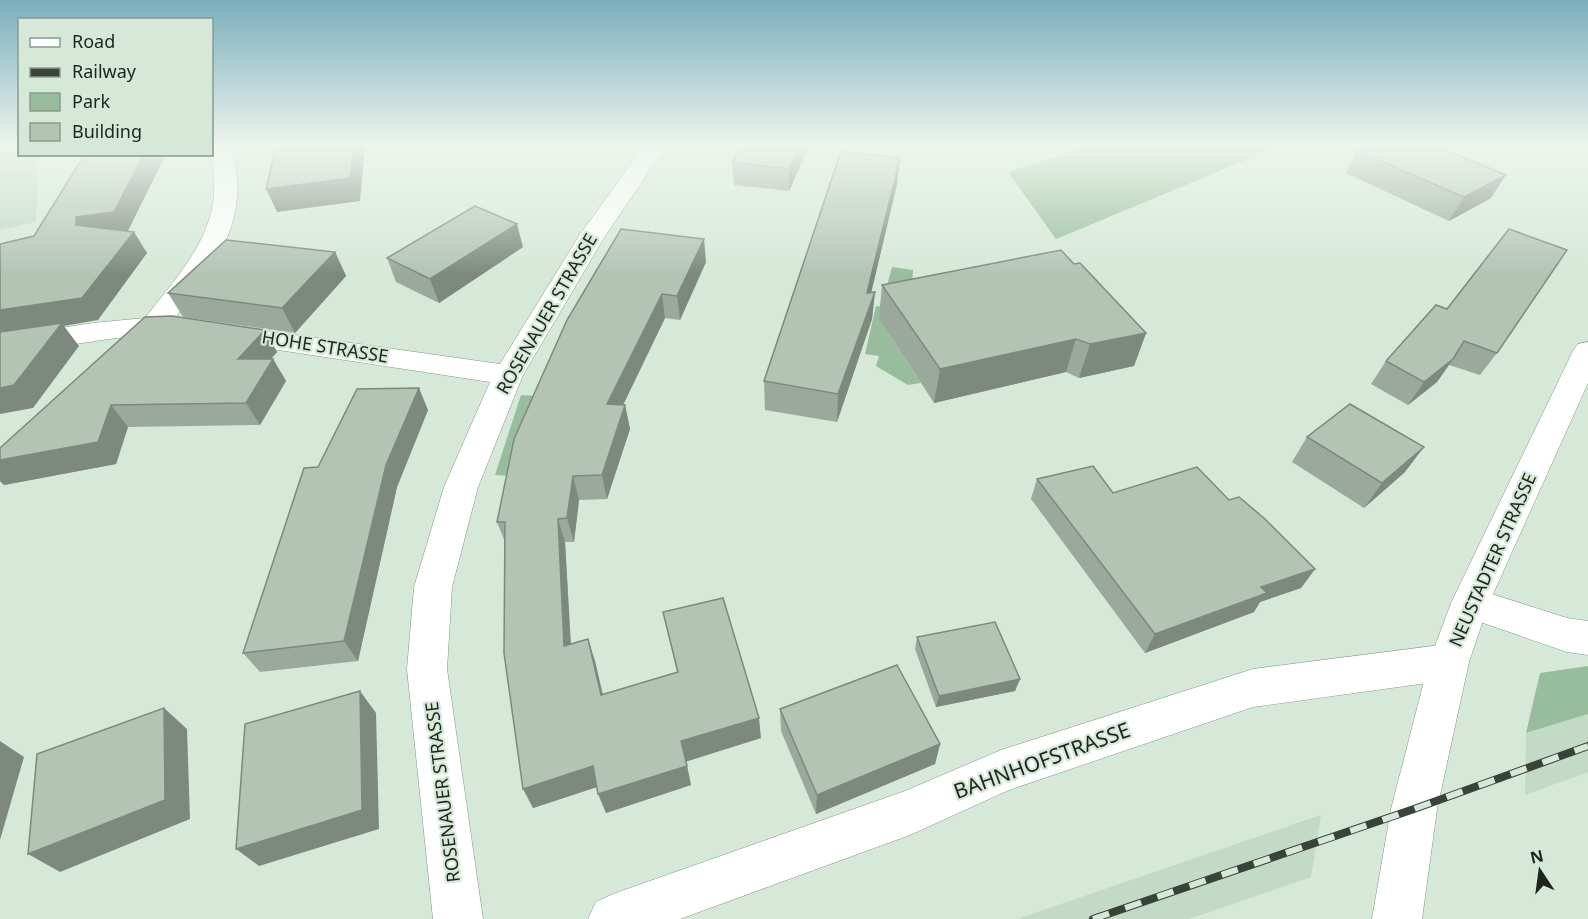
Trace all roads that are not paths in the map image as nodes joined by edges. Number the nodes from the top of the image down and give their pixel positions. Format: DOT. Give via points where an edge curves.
graph roads {
  1 [pos="225,189"];
  2 [pos="625,189"];
  3 [pos="155,325"];
  4 [pos="0,346"];
  5 [pos="1588,351"];
  6 [pos="508,375"];
  7 [pos="1470,603"];
  8 [pos="1588,638"];
  9 [pos="1449,662"];
  10 [pos="458,919"];
  11 [pos="613,919"];
  12 [pos="1397,919"];
  1 -- 3 [label="street" via="226,200 217,229 200,263"];
  2 -- 6 [label="street, ROSENAUER STRASSE"];
  3 -- 4 [label="street, HOHE STRASSE"];
  3 -- 6 [label="street, HOHE STRASSE"];
  5 -- 7 [label="street, NEUSTADTER STRASSE"];
  6 -- 10 [label="street, ROSENAUER STRASSE" via="461,487 433,587 428,669"];
  7 -- 8 [label="street" via="1567,635"];
  7 -- 9 [label="street, NEUSTADTER STRASSE"];
  9 -- 11 [label="street, BAHNHOFSTRASSE" via="1253,688 1001,771 910,812"];
  9 -- 12 [label="street, NEUSTADTER STRASSE" via="1414,809"];
}
